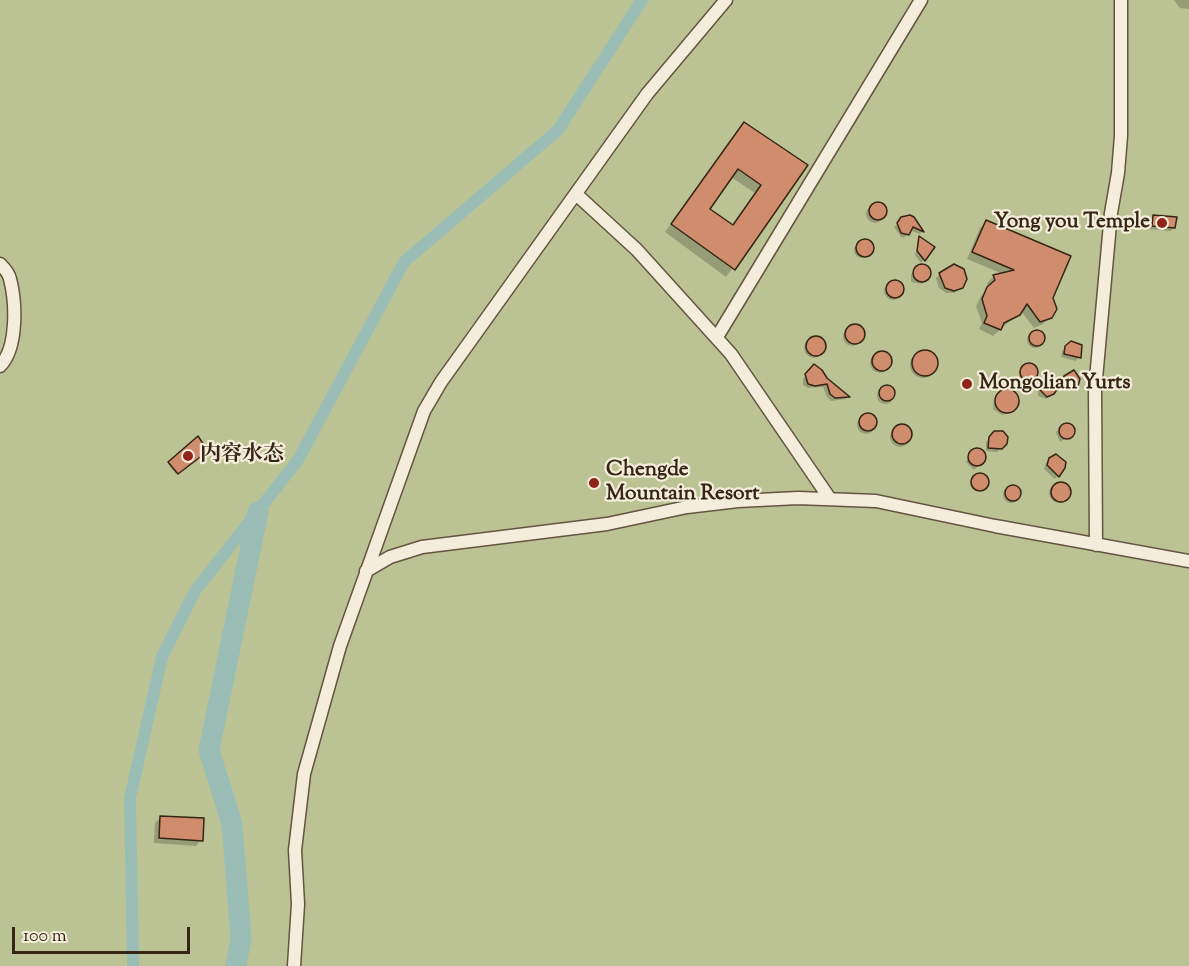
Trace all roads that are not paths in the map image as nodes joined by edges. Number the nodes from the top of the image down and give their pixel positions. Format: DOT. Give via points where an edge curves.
graph roads {
  1 [pos="726,0"];
  2 [pos="921,0"];
  3 [pos="1121,0"];
  4 [pos="576,194"];
  5 [pos="0,264"];
  6 [pos="717,337"];
  7 [pos="0,366"];
  8 [pos="830,499"];
  9 [pos="1096,545"];
  10 [pos="1189,561"];
  11 [pos="366,572"];
  12 [pos="294,966"];
  1 -- 4 [label="lane" via="647,94"];
  2 -- 6 [label="lane"];
  3 -- 9 [label="lane" via="1120,154 1095,390"];
  4 -- 6 [label="lane" via="637,250"];
  4 -- 11 [label="lane" via="424,411"];
  5 -- 7 [label="lane" via="10,276 13,296 12,339"];
  6 -- 8 [label="lane"];
  8 -- 9 [label="lane" via="876,501"];
  8 -- 11 [label="lane" via="728,502 607,524 422,548 390,557"];
  9 -- 10 [label="lane"];
  11 -- 12 [label="lane" via="340,646 304,774 295,850 298,904"];
}
